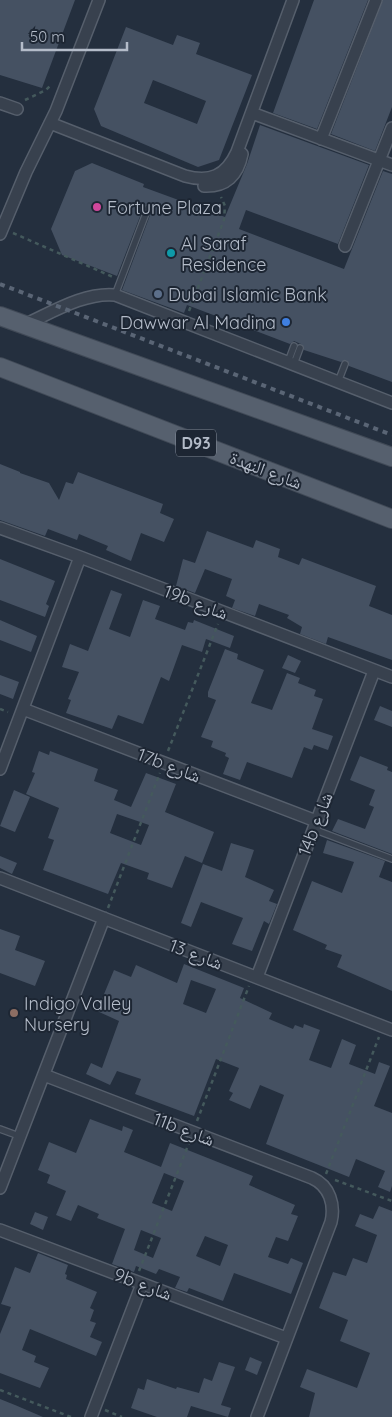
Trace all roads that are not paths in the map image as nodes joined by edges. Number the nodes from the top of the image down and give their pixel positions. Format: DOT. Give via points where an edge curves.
graph roads {
  1 [pos="99,0"];
  2 [pos="293,0"];
  3 [pos="376,0"];
  4 [pos="0,103"];
  5 [pos="17,109"];
  6 [pos="252,113"];
  7 [pos="50,123"];
  8 [pos="392,128"];
  9 [pos="321,139"];
  10 [pos="242,141"];
  11 [pos="379,160"];
  12 [pos="392,165"];
  13 [pos="185,176"];
  14 [pos="148,208"];
  15 [pos="1,231"];
  16 [pos="346,246"];
  17 [pos="114,295"];
  18 [pos="1,315"];
  19 [pos="24,325"];
  20 [pos="297,347"];
  21 [pos="291,363"];
  22 [pos="345,364"];
  23 [pos="0,368"];
  24 [pos="338,382"];
  25 [pos="392,403"];
  26 [pos="392,456"];
  27 [pos="392,519"];
  28 [pos="0,528"];
  29 [pos="80,557"];
  30 [pos="374,671"];
  31 [pos="392,677"];
  32 [pos="22,709"];
  33 [pos="0,769"];
  34 [pos="315,825"];
  35 [pos="392,860"];
  36 [pos="0,878"];
  37 [pos="104,918"];
  38 [pos="257,977"];
  39 [pos="387,1028"];
  40 [pos="44,1076"];
  41 [pos="0,1129"];
  42 [pos="19,1136"];
  43 [pos="0,1188"];
  44 [pos="0,1230"];
  45 [pos="142,1284"];
  46 [pos="286,1338"];
  47 [pos="93,1412"];
  48 [pos="257,1417"];
  1 -- 7 [label="street"];
  2 -- 6 [label="street"];
  3 -- 9 [label="street"];
  4 -- 5 [label="street"];
  6 -- 9 [label="street"];
  6 -- 10 [label="street"];
  7 -- 13 [label="street"];
  7 -- 15 [label="street"];
  8 -- 11 [label="street"];
  9 -- 11 [label="street"];
  10 -- 13 [label="street" via="224,173 205,180"];
  10 -- 13 [label="street" via="237,171 222,184 202,186"];
  11 -- 12 [label="street"];
  11 -- 16 [label="street"];
  14 -- 17 [label="lane"];
  17 -- 19 [label="street" via="96,295"];
  17 -- 21 [label="street"];
  18 -- 19 [label="main road"];
  19 -- 26 [label="main road"];
  20 -- 21 [label="lane"];
  21 -- 24 [label="street"];
  22 -- 24 [label="lane"];
  23 -- 27 [label="main road, شارع النهدة / D93"];
  24 -- 25 [label="street"];
  28 -- 29 [label="street, 19b شارع"];
  29 -- 30 [label="street, 19b شارع"];
  29 -- 32 [label="street"];
  30 -- 31 [label="street, 19b شارع"];
  30 -- 34 [label="street, 14b شارع"];
  32 -- 33 [label="street"];
  32 -- 34 [label="street, 17b شارع"];
  34 -- 35 [label="lane"];
  34 -- 38 [label="street, 14b شارع"];
  36 -- 37 [label="street, شارع 13"];
  37 -- 38 [label="street, شارع 13"];
  37 -- 40 [label="street"];
  38 -- 39 [label="street, شارع 13"];
  40 -- 42 [label="street"];
  40 -- 46 [label="street, 11b شارع" via="324,1181 333,1215"];
  41 -- 42 [label="lane"];
  42 -- 43 [label="street"];
  44 -- 45 [label="street, 9b شارع"];
  45 -- 46 [label="street, 9b شارع"];
  45 -- 47 [label="street"];
  46 -- 48 [label="street"];
}
